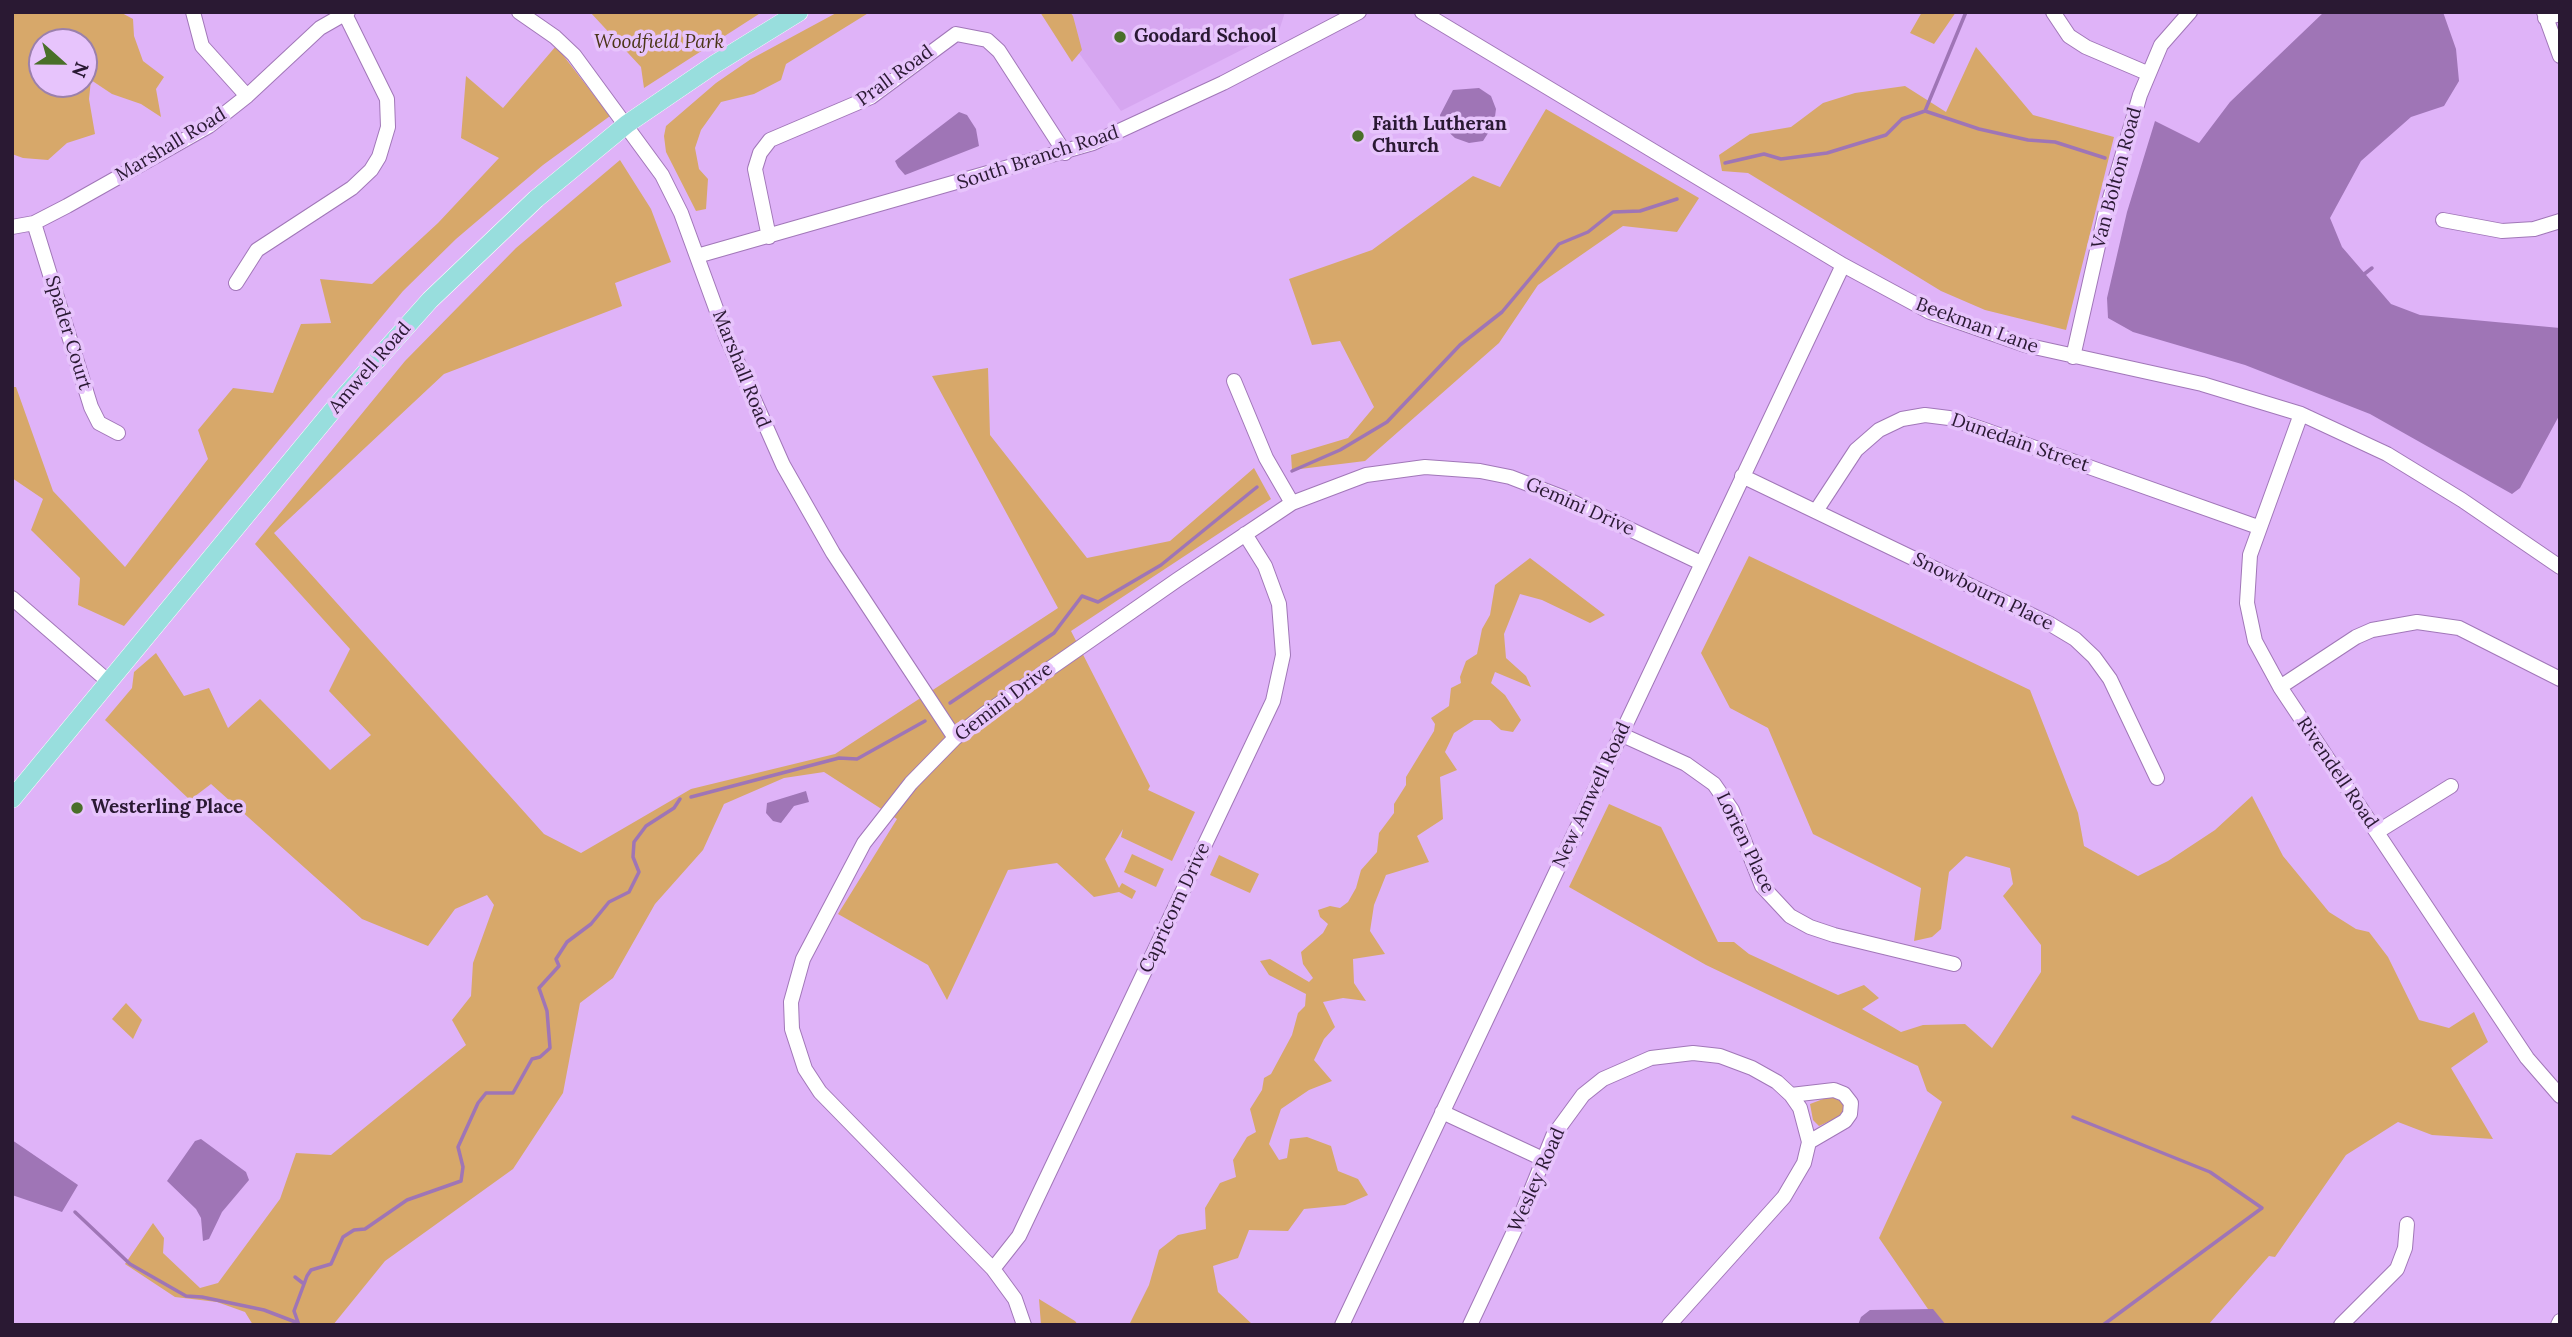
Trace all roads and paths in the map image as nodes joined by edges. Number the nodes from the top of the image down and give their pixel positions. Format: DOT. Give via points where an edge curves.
graph roads {
  1 [pos="193,12"];
  2 [pos="519,12"];
  3 [pos="799,12"];
  4 [pos="1359,12"];
  5 [pos="1422,12"];
  6 [pos="2053,12"];
  7 [pos="2190,12"];
  8 [pos="346,13"];
  9 [pos="2550,14"];
  10 [pos="2560,56"];
  11 [pos="2147,73"];
  12 [pos="247,96"];
  13 [pos="627,124"];
  14 [pos="1065,153"];
  15 [pos="2444,220"];
  16 [pos="2560,221"];
  17 [pos="34,223"];
  18 [pos="12,227"];
  19 [pos="769,237"];
  20 [pos="697,256"];
  21 [pos="1843,265"];
  22 [pos="236,283"];
  23 [pos="2073,357"];
  24 [pos="1234,381"];
  25 [pos="2301,414"];
  26 [pos="118,433"];
  27 [pos="1742,476"];
  28 [pos="1292,503"];
  29 [pos="1815,511"];
  30 [pos="2258,527"];
  31 [pos="1245,534"];
  32 [pos="1701,563"];
  33 [pos="2560,567"];
  34 [pos="12,598"];
  35 [pos="2560,679"];
  36 [pos="109,682"];
  37 [pos="2280,687"];
  38 [pos="1620,734"];
  39 [pos="955,738"];
  40 [pos="2157,778"];
  41 [pos="2451,786"];
  42 [pos="12,799"];
  43 [pos="2377,832"];
  44 [pos="1954,964"];
  45 [pos="1791,1095"];
  46 [pos="2560,1096"];
  47 [pos="1442,1112"];
  48 [pos="1809,1142"];
  49 [pos="1543,1159"];
  50 [pos="2407,1224"];
  51 [pos="993,1269"];
  52 [pos="1024,1325"];
  53 [pos="1342,1325"];
  54 [pos="1470,1325"];
  55 [pos="1669,1325"];
  56 [pos="2341,1325"];
  1 -- 12 [label="street" via="202,46"];
  2 -- 13 [label="street, Marshall Road" via="573,55"];
  3 -- 13 [label="main road, Amwell Road"];
  4 -- 14 [label="street, South Branch Road" via="1129,129"];
  5 -- 21 [label="street, Beekman Lane"];
  6 -- 11 [label="street" via="2069,36"];
  7 -- 11 [label="street, Van Bolton Road" via="2161,46"];
  8 -- 12 [label="street, Marshall Road" via="320,28"];
  8 -- 22 [label="street" via="387,99 388,127 379,157 352,188 257,250"];
  9 -- 10 [label="street"];
  11 -- 23 [label="street, Van Bolton Road" via="2105,215"];
  12 -- 17 [label="street, Marshall Road" via="209,126"];
  13 -- 20 [label="street, Marshall Road" via="672,193"];
  13 -- 36 [label="main road, Amwell Road" via="536,199 430,300 342,399"];
  14 -- 19 [label="street, South Branch Road"];
  14 -- 19 [label="street, Prall Road" via="999,51 987,40 956,34 870,97 770,140 755,169"];
  15 -- 16 [label="street" via="2502,231"];
  17 -- 18 [label="street, Marshall Road"];
  17 -- 26 [label="street, Spader Court" via="91,407 99,423"];
  19 -- 20 [label="street, South Branch Road"];
  20 -- 39 [label="street, Marshall Road" via="726,336 783,465 833,553"];
  21 -- 23 [label="street, Beekman Lane" via="1930,312 1996,337"];
  21 -- 27 [label="street, New Amwell Road"];
  23 -- 25 [label="street, Beekman Lane" via="2213,387"];
  24 -- 28 [label="street" via="1266,458"];
  25 -- 30 [label="street, Rivendell Road"];
  25 -- 33 [label="street, Beekman Lane" via="2387,454"];
  27 -- 29 [label="street, Snowbourn Place"];
  27 -- 32 [label="street, New Amwell Road"];
  28 -- 31 [label="street, Gemini Drive"];
  28 -- 32 [label="street, Gemini Drive" via="1331,486 1383,472 1425,467 1480,471 1538,486"];
  29 -- 30 [label="street, Dunedain Street" via="1856,450 1879,430 1925,415 1982,429"];
  29 -- 40 [label="street, Snowbourn Place" via="2075,639 2110,680"];
  30 -- 37 [label="street, Rivendell Road" via="2250,555 2247,603 2255,641"];
  31 -- 39 [label="street, Gemini Drive" via="1031,679"];
  31 -- 51 [label="street, Capricorn Drive" via="1265,566 1279,604 1283,655 1273,701 1019,1236"];
  32 -- 38 [label="street, New Amwell Road"];
  34 -- 36 [label="street"];
  35 -- 37 [label="street" via="2469,632 2417,622 2356,637"];
  36 -- 42 [label="main road, Amwell Road"];
  37 -- 43 [label="street, Rivendell Road"];
  38 -- 44 [label="street, Lorien Place" via="1686,764 1714,784 1732,810 1762,886 1790,916 1834,935"];
  38 -- 47 [label="street, New Amwell Road"];
  39 -- 51 [label="street, Gemini Drive" via="911,783 864,843 803,959 793,989 791,1016 797,1049 820,1091"];
  41 -- 43 [label="street"];
  43 -- 46 [label="street, Rivendell Road" via="2527,1058"];
  45 -- 48 [label="street, Wesley Road" via="1800,1108"];
  45 -- 48 [label="street" via="1834,1090 1851,1103 1845,1121"];
  45 -- 49 [label="street, Wesley Road" via="1752,1068 1720,1056 1693,1053 1651,1058 1603,1079 1583,1095 1560,1125"];
  47 -- 49 [label="street"];
  47 -- 53 [label="street, New Amwell Road"];
  48 -- 55 [label="street" via="1804,1163 1784,1196"];
  49 -- 54 [label="street, Wesley Road"];
  50 -- 56 [label="street" via="2397,1269"];
  51 -- 52 [label="street, Gemini Drive" via="1015,1299"];
}
